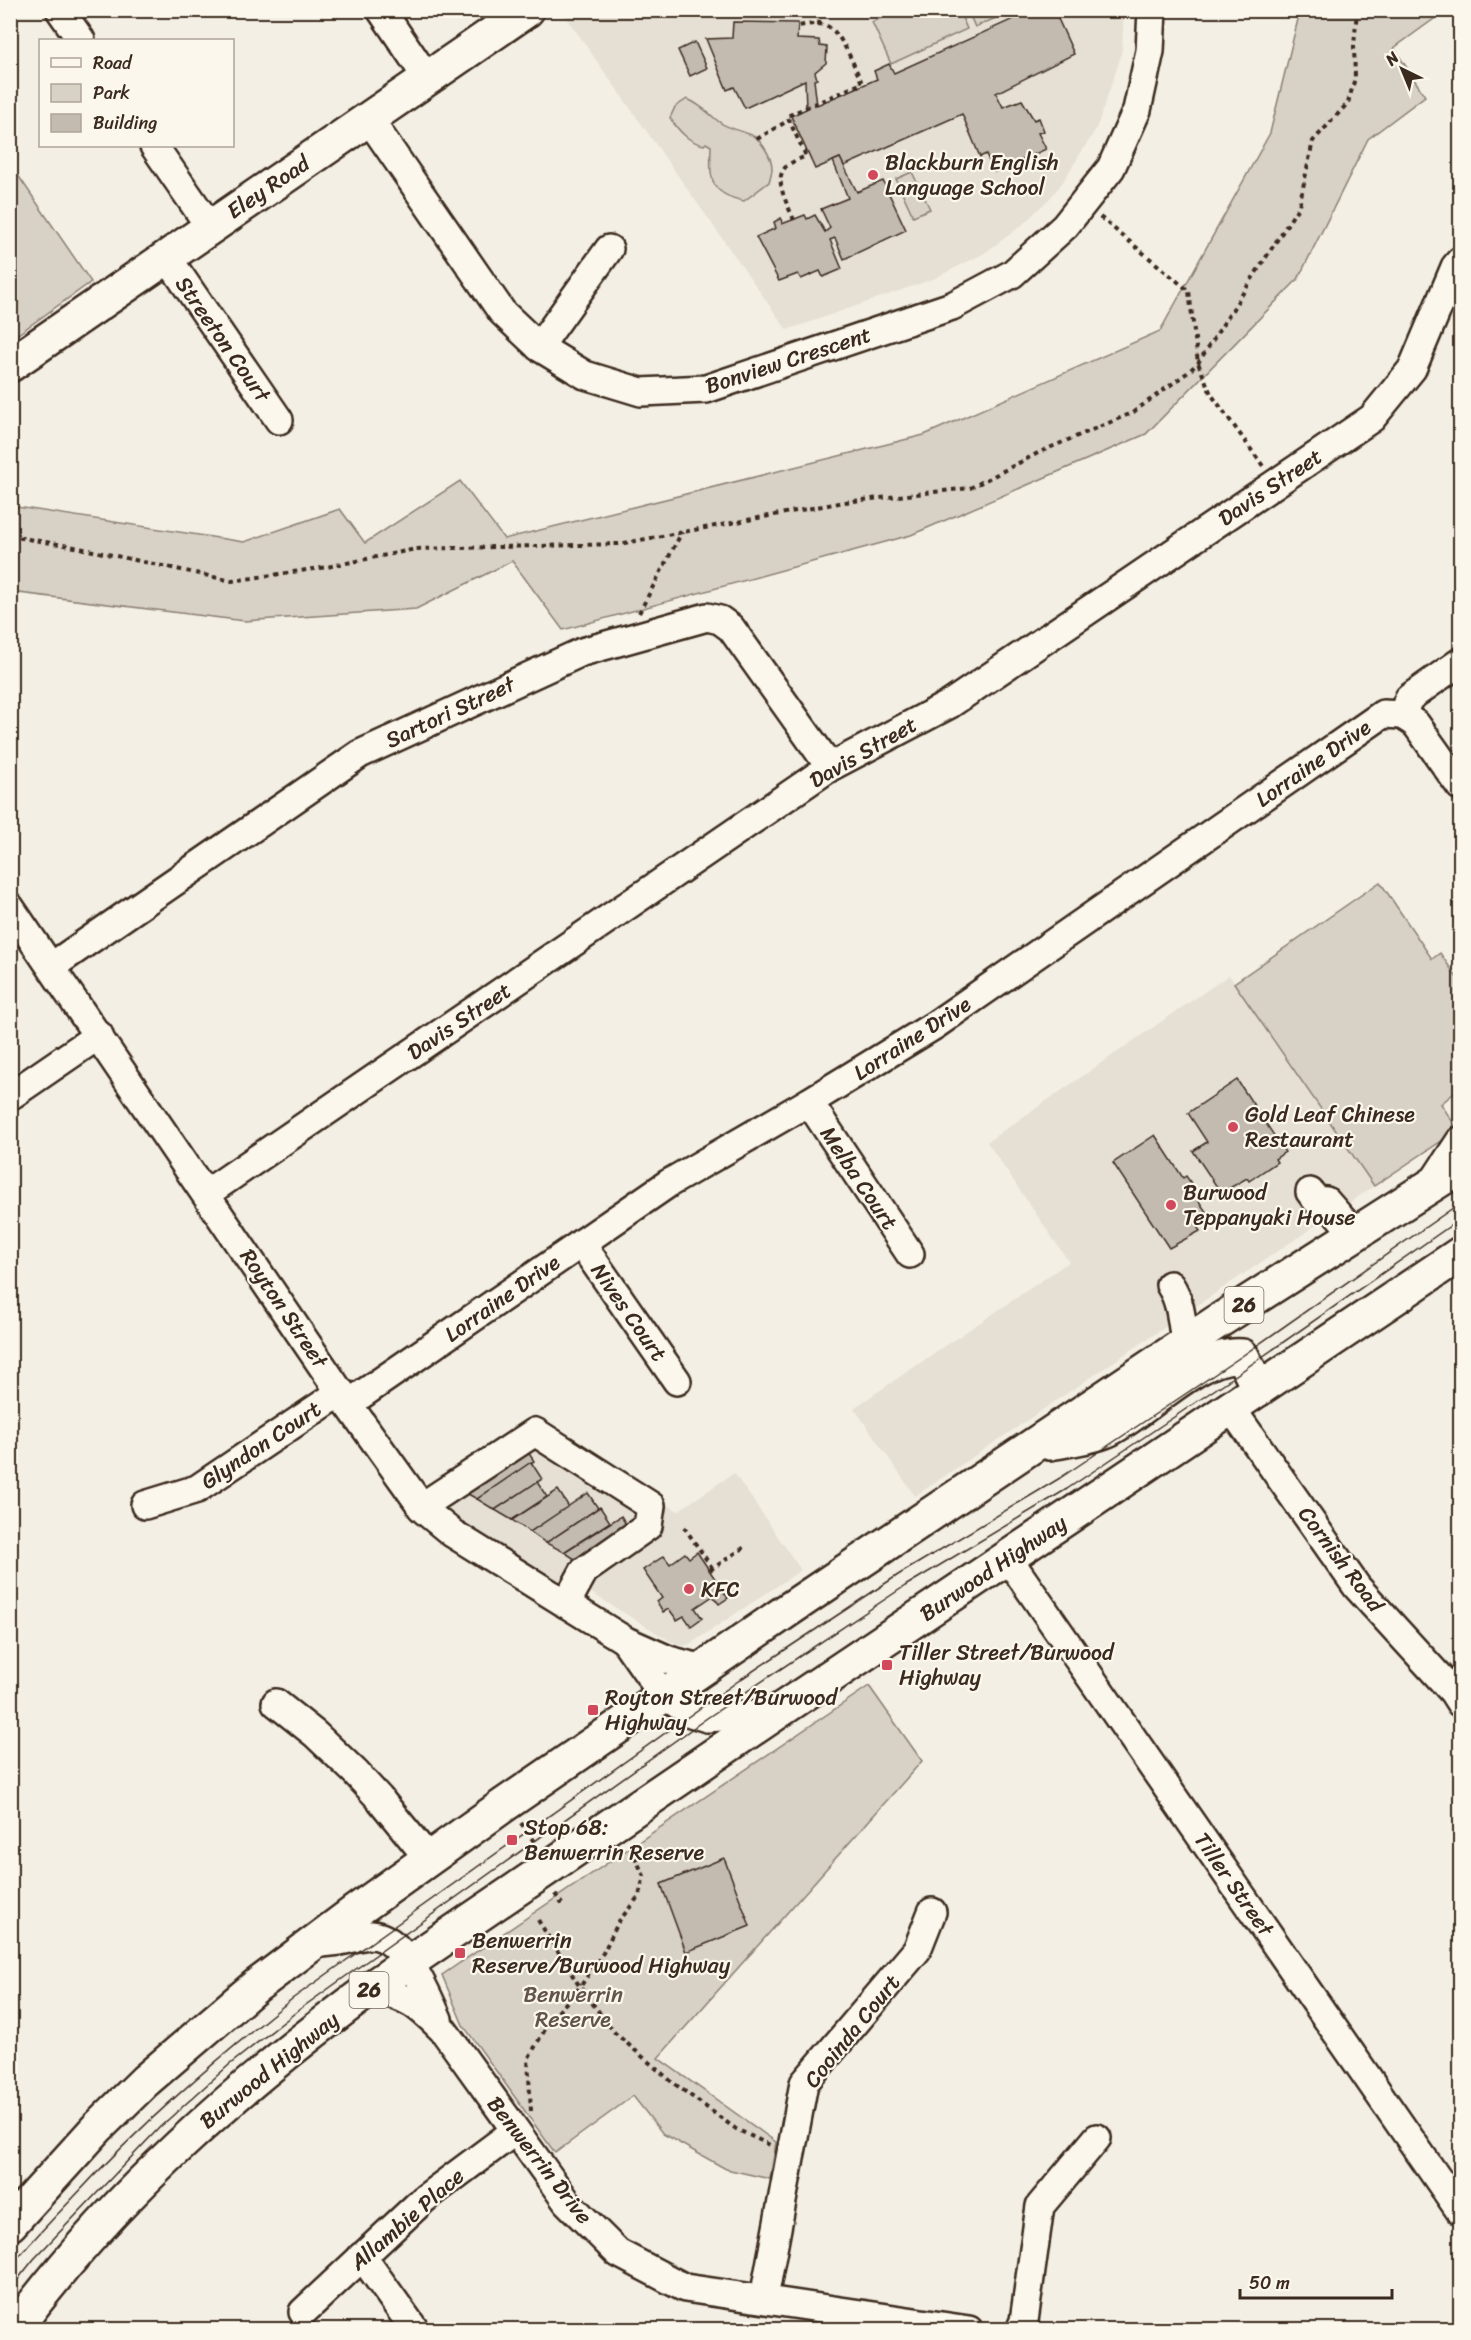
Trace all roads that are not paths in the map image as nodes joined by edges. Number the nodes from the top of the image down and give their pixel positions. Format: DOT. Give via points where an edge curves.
graph roads {
  1 [pos="60,10"];
  2 [pos="381,10"];
  3 [pos="527,10"];
  4 [pos="1152,10"];
  5 [pos="80,39"];
  6 [pos="428,78"];
  7 [pos="369,119"];
  8 [pos="155,147"];
  9 [pos="210,227"];
  10 [pos="609,249"];
  11 [pos="167,257"];
  12 [pos="1461,261"];
  13 [pos="539,347"];
  14 [pos="10,365"];
  15 [pos="279,420"];
  16 [pos="1461,662"];
  17 [pos="1402,715"];
  18 [pos="831,767"];
  19 [pos="1461,786"];
  20 [pos="10,907"];
  21 [pos="52,966"];
  22 [pos="99,1035"];
  23 [pos="10,1096"];
  24 [pos="809,1102"];
  25 [pos="1461,1142"];
  26 [pos="1461,1167"];
  27 [pos="1431,1186"];
  28 [pos="207,1193"];
  29 [pos="1355,1234"];
  30 [pos="581,1243"];
  31 [pos="1326,1252"];
  32 [pos="910,1254"];
  33 [pos="1461,1254"];
  34 [pos="1214,1324"];
  35 [pos="1185,1343"];
  36 [pos="677,1381"];
  37 [pos="1259,1389"];
  38 [pos="345,1398"];
  39 [pos="1231,1407"];
  40 [pos="1031,1448"];
  41 [pos="145,1505"];
  42 [pos="421,1507"];
  43 [pos="1008,1558"];
  44 [pos="566,1604"];
  45 [pos="626,1641"];
  46 [pos="703,1669"];
  47 [pos="663,1695"];
  48 [pos="276,1703"];
  49 [pos="1461,1703"];
  50 [pos="776,1713"];
  51 [pos="429,1859"];
  52 [pos="932,1912"];
  53 [pos="313,1944"];
  54 [pos="409,1963"];
  55 [pos="371,1988"];
  56 [pos="444,2031"];
  57 [pos="523,2121"];
  58 [pos="1096,2138"];
  59 [pos="1461,2211"];
  60 [pos="10,2224"];
  61 [pos="362,2256"];
  62 [pos="764,2298"];
  63 [pos="303,2312"];
  64 [pos="903,2324"];
  65 [pos="14,2330"];
  66 [pos="415,2330"];
  67 [pos="969,2330"];
  68 [pos="1020,2330"];
  1 -- 5 [label="street"];
  2 -- 6 [label="street"];
  3 -- 6 [label="main road, Eley Road"];
  4 -- 13 [label="street, Bonview Crescent" via="1150,51 1137,110 1111,168 1065,226 1012,274 952,306 706,389 641,392 585,375"];
  6 -- 7 [label="main road, Eley Road"];
  7 -- 9 [label="main road, Eley Road"];
  7 -- 13 [label="street, Bonview Crescent" via="502,312"];
  8 -- 9 [label="street"];
  9 -- 11 [label="main road, Eley Road"];
  10 -- 13 [label="street"];
  11 -- 14 [label="main road, Eley Road"];
  11 -- 15 [label="street, Streeton Court"];
  12 -- 18 [label="street, Davis Street" via="1412,369 1372,418 950,704"];
  16 -- 17 [label="street, Lorraine Drive" via="1409,698"];
  17 -- 19 [label="street" via="1416,724"];
  17 -- 24 [label="street, Lorraine Drive" via="1383,714 935,1025"];
  18 -- 21 [label="street, Sartori Street" via="731,628 707,617 582,652 360,754"];
  18 -- 28 [label="street, Davis Street"];
  20 -- 21 [label="street, Royton Street"];
  21 -- 22 [label="street, Royton Street"];
  22 -- 23 [label="street"];
  22 -- 28 [label="street, Royton Street"];
  24 -- 30 [label="street, Lorraine Drive" via="669,1183"];
  24 -- 32 [label="street, Melba Court"];
  25 -- 27 [label="street"];
  26 -- 27 [label="main road, 26"];
  27 -- 29 [label="main road, 26"];
  28 -- 38 [label="street, Royton Street"];
  29 -- 31 [label="main road, 26"];
  29 -- 31 [label="street" via="1326,1201 1313,1196 1324,1223"];
  30 -- 36 [label="street, Nives Court"];
  30 -- 38 [label="street, Lorraine Drive"];
  31 -- 34 [label="main road, 26"];
  33 -- 37 [label="main road, Burwood Highway / 26"];
  34 -- 35 [label="main road, 26"];
  34 -- 35 [label="street" via="1189,1299 1174,1291"];
  35 -- 40 [label="main road, 26"];
  37 -- 39 [label="main road, Burwood Highway / 26"];
  37 -- 40 [label="main road" via="1242,1356 1223,1356 1108,1429"];
  38 -- 41 [label="street, Glyndon Court" via="197,1489"];
  38 -- 42 [label="street, Royton Street"];
  39 -- 43 [label="main road, Burwood Highway / 26"];
  39 -- 49 [label="street, Cornish Road" via="1357,1587"];
  40 -- 46 [label="main road, 26"];
  42 -- 44 [label="street, Royton Street" via="452,1533"];
  42 -- 44 [label="street" via="535,1432 651,1506 648,1526 585,1571"];
  43 -- 50 [label="main road, Burwood Highway / 26"];
  43 -- 59 [label="street, Tiller Street"];
  44 -- 45 [label="street, Royton Street"];
  45 -- 46 [label="street, Royton Street" via="669,1660"];
  45 -- 47 [label="street, Royton Street"];
  46 -- 47 [label="main road, 26"];
  47 -- 50 [label="street, Royton Street" via="707,1718"];
  47 -- 51 [label="main road, 26"];
  48 -- 51 [label="street" via="355,1772"];
  50 -- 54 [label="main road, Burwood Highway / 26"];
  51 -- 53 [label="main road, 26"];
  52 -- 62 [label="street, Cooinda Court" via="917,1950 804,2083"];
  53 -- 54 [label="street, Benwerrin Drive" via="380,1936 392,1943"];
  53 -- 60 [label="main road, 26" via="200,2031 145,2081"];
  54 -- 55 [label="main road, Burwood Highway / 26"];
  54 -- 56 [label="street, Benwerrin Drive"];
  55 -- 56 [label="street, Benwerrin Drive" via="412,2001"];
  55 -- 65 [label="main road, Burwood Highway / 26" via="270,2064 174,2151 89,2238"];
  56 -- 57 [label="street, Benwerrin Drive"];
  57 -- 61 [label="street, Allambie Place" via="424,2199"];
  57 -- 62 [label="street, Benwerrin Drive" via="567,2202 618,2253 686,2288"];
  58 -- 68 [label="street" via="1040,2206"];
  61 -- 63 [label="street, Allambie Place"];
  61 -- 66 [label="street"];
  62 -- 64 [label="street, Benwerrin Drive"];
  64 -- 67 [label="street, Benwerrin Drive"];
}
